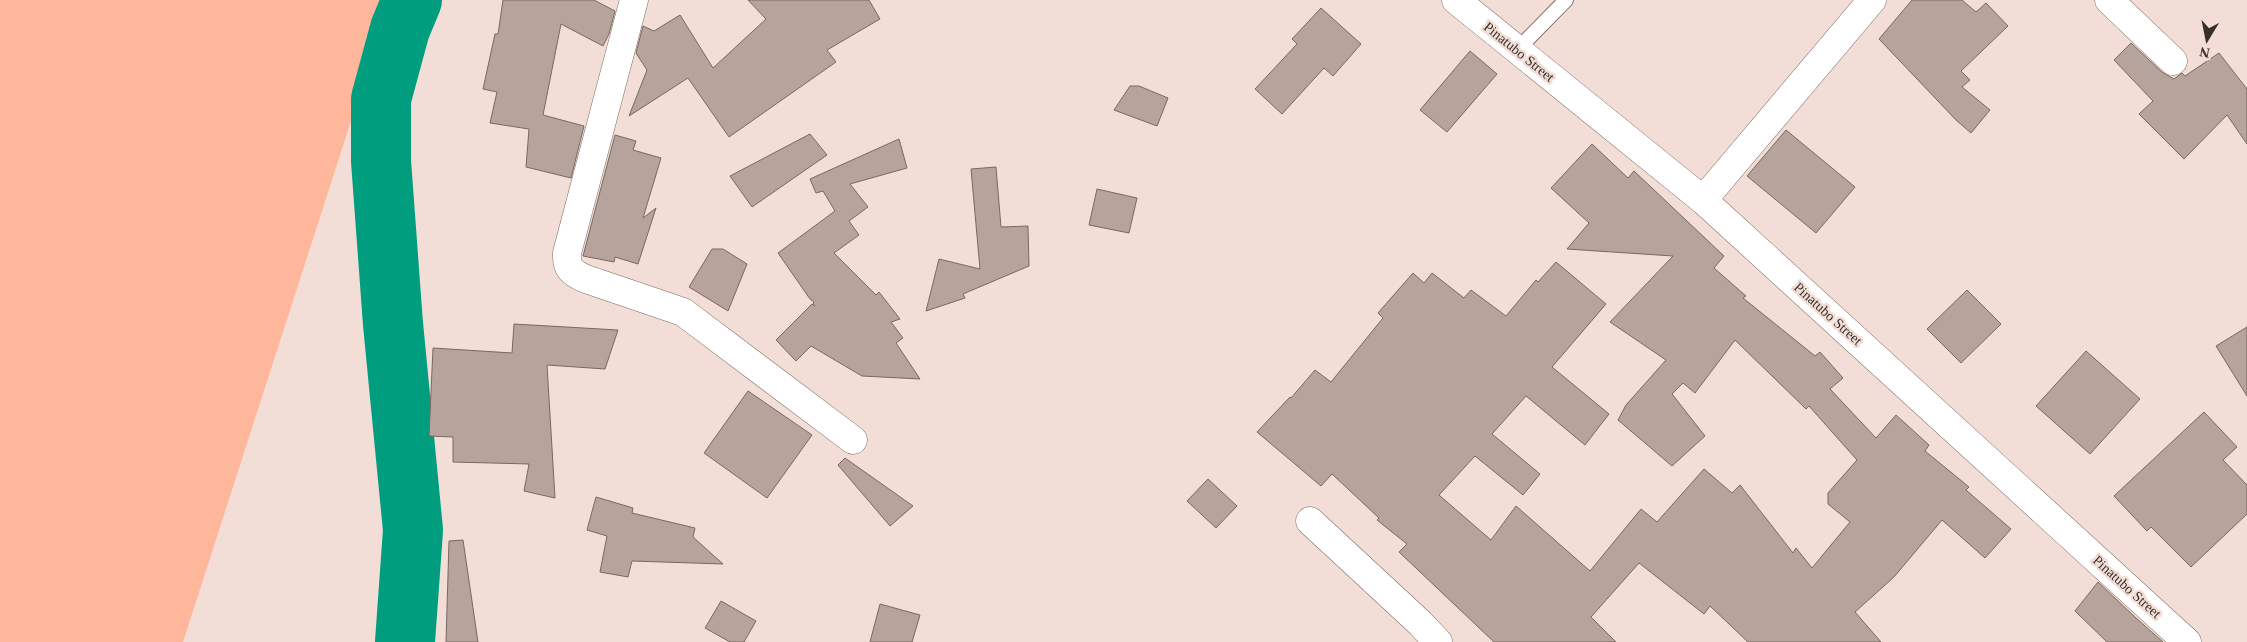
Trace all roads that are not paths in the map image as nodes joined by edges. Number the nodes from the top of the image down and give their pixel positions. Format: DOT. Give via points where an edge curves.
graph roads {
  1 [pos="634,0"];
  2 [pos="1456,0"];
  3 [pos="1566,0"];
  4 [pos="1872,0"];
  5 [pos="2109,0"];
  6 [pos="1516,51"];
  7 [pos="2173,61"];
  8 [pos="1703,200"];
  9 [pos="853,440"];
  10 [pos="1310,521"];
  11 [pos="1438,642"];
  12 [pos="2187,642"];
  1 -- 9 [label="street" via="566,264 572,274 683,312"];
  2 -- 6 [label="street, Pinatubo Street"];
  3 -- 6 [label="lane"];
  4 -- 8 [label="street"];
  5 -- 7 [label="street"];
  6 -- 8 [label="street, Pinatubo Street"];
  8 -- 12 [label="street, Pinatubo Street"];
  10 -- 11 [label="street"];
}
